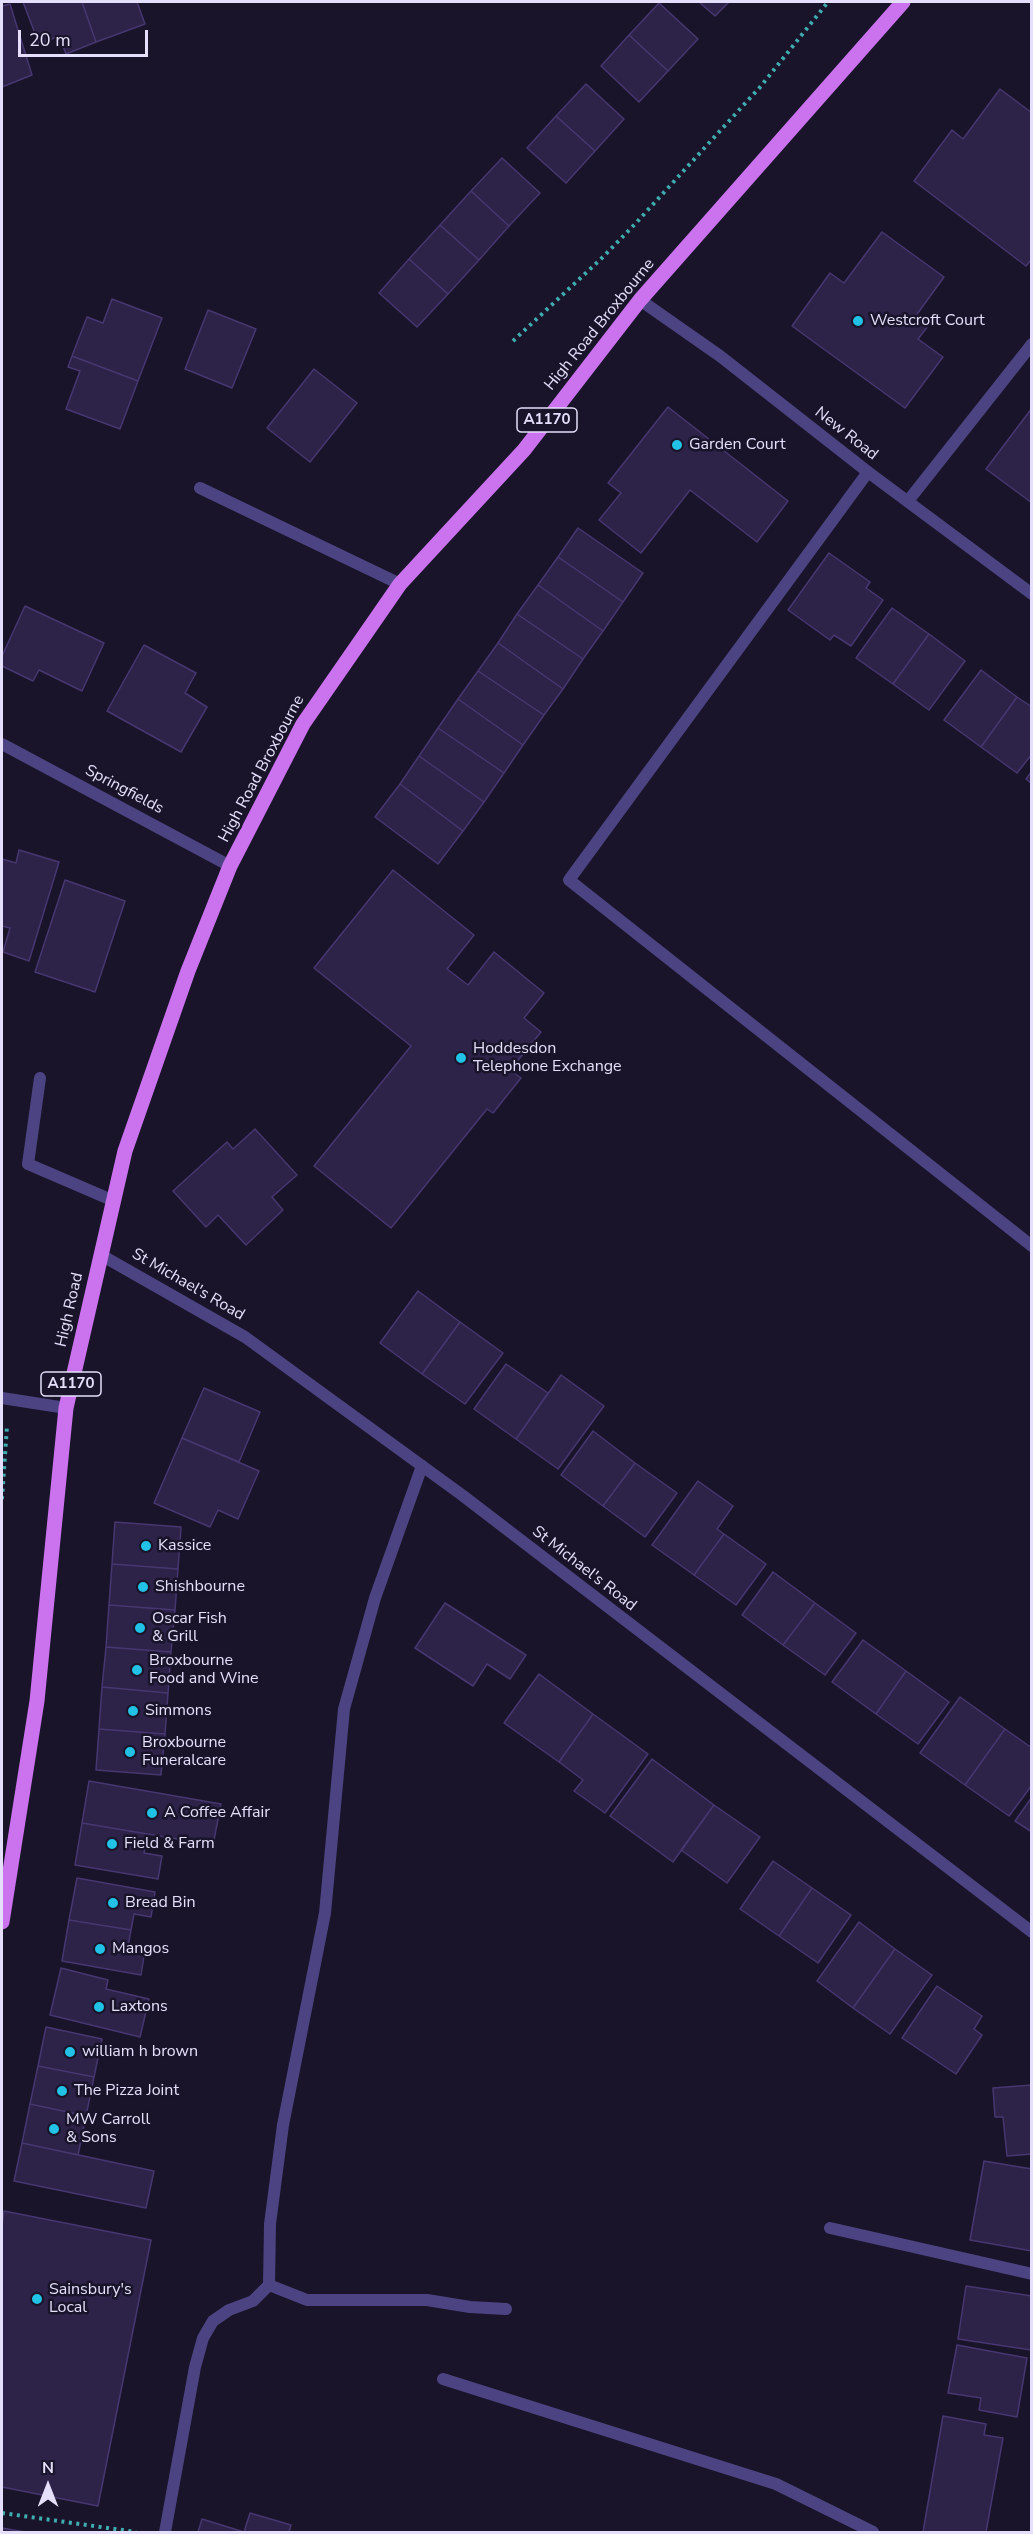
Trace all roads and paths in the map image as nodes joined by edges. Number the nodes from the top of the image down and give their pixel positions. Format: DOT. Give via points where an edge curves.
graph roads {
  1 [pos="828,2"];
  2 [pos="903,2"];
  3 [pos="640,300"];
  4 [pos="513,341"];
  5 [pos="1032,344"];
  6 [pos="868,471"];
  7 [pos="200,488"];
  8 [pos="908,501"];
  9 [pos="400,584"];
  10 [pos="1032,594"];
  11 [pos="2,744"];
  12 [pos="230,866"];
  13 [pos="40,1078"];
  14 [pos="114,1201"];
  15 [pos="1032,1246"];
  16 [pos="101,1255"];
  17 [pos="6,1398"];
  18 [pos="66,1408"];
  19 [pos="422,1466"];
  20 [pos="2,1499"];
  21 [pos="2,1922"];
  22 [pos="1032,1932"];
  23 [pos="830,2228"];
  24 [pos="1032,2274"];
  25 [pos="269,2285"];
  26 [pos="506,2309"];
  27 [pos="443,2379"];
  28 [pos="2,2513"];
  29 [pos="136,2532"];
  30 [pos="165,2532"];
  31 [pos="873,2532"];
  1 -- 4 [label="path" via="761,86 636,223"];
  2 -- 3 [label="main road, High Road Broxbourne / A1170"];
  3 -- 6 [label="street, New Road" via="720,356"];
  3 -- 9 [label="main road, High Road Broxbourne / A1170" via="524,450"];
  5 -- 8 [label="street"];
  6 -- 8 [label="street, New Road"];
  6 -- 15 [label="street" via="569,880"];
  7 -- 9 [label="street"];
  8 -- 10 [label="street, New Road"];
  9 -- 12 [label="main road, High Road Broxbourne / A1170" via="303,724"];
  11 -- 12 [label="street, Springfields"];
  12 -- 14 [label="main road, High Road / A1170" via="188,971 129,1140"];
  13 -- 14 [label="street" via="28,1164"];
  14 -- 16 [label="main road, High Road / A1170"];
  16 -- 18 [label="main road, High Road / A1170"];
  16 -- 19 [label="street, St Michael's Road" via="245,1337"];
  17 -- 18 [label="street"];
  17 -- 20 [label="path"];
  18 -- 21 [label="main road, High Road / A1170" via="37,1701"];
  19 -- 22 [label="street, St Michael's Road"];
  19 -- 25 [label="street" via="375,1598 344,1709 326,1913 283,2126 270,2224"];
  23 -- 24 [label="street"];
  25 -- 26 [label="street" via="307,2300 427,2300"];
  25 -- 30 [label="street" via="253,2301 213,2321 203,2338"];
  27 -- 31 [label="street" via="776,2484"];
  28 -- 29 [label="path"];
}
